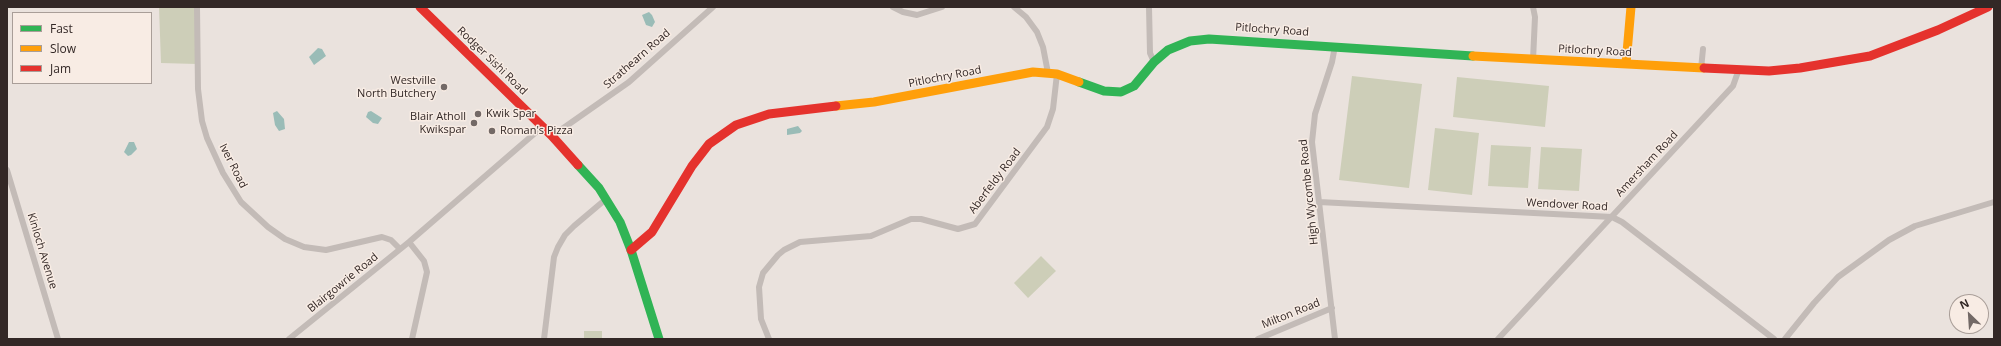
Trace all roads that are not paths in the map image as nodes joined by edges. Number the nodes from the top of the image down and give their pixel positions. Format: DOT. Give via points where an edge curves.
graph roads {
  1 [pos="197,7"];
  2 [pos="420,7"];
  3 [pos="713,7"];
  4 [pos="893,7"];
  5 [pos="942,7"];
  6 [pos="1014,7"];
  7 [pos="1149,7"];
  8 [pos="1534,7"];
  9 [pos="1631,7"];
  10 [pos="1988,7"];
  11 [pos="1335,46"];
  12 [pos="1703,49"];
  13 [pos="1533,60"];
  14 [pos="1154,62"];
  15 [pos="1626,64"];
  16 [pos="1700,69"];
  17 [pos="1739,69"];
  18 [pos="1052,73"];
  19 [pos="542,127"];
  20 [pos="552,136"];
  21 [pos="7,170"];
  22 [pos="606,199"];
  23 [pos="1319,202"];
  24 [pos="1994,202"];
  25 [pos="1612,217"];
  26 [pos="409,242"];
  27 [pos="400,249"];
  28 [pos="631,250"];
  29 [pos="1332,308"];
  30 [pos="58,339"];
  31 [pos="289,339"];
  32 [pos="412,339"];
  33 [pos="544,339"];
  34 [pos="659,339"];
  35 [pos="769,339"];
  36 [pos="1258,339"];
  37 [pos="1335,339"];
  38 [pos="1498,339"];
  39 [pos="1774,339"];
  40 [pos="1785,339"];
  1 -- 27 [label="street, Iver Road" via="198,89 202,120 223,173 241,202 268,228 304,247 326,250 382,237 391,240"];
  2 -- 19 [label="street, Rodger Sishi Road"];
  3 -- 20 [label="street, Strathearn Road" via="629,82"];
  4 -- 5 [label="street" via="917,15"];
  6 -- 18 [label="street, Aberfeldy Road" via="1026,17 1037,32"];
  7 -- 14 [label="street" via="1150,53"];
  8 -- 13 [label="street" via="1536,17"];
  9 -- 15 [label="street"];
  10 -- 17 [label="street, Pitlochry Road" via="1885,51 1859,59 1769,71"];
  11 -- 13 [label="street, Pitlochry Road"];
  11 -- 14 [label="street, Pitlochry Road" via="1201,39 1176,46"];
  11 -- 23 [label="street, High Wycombe Road" via="1313,123 1312,152"];
  12 -- 16 [label="street"];
  13 -- 15 [label="street, Pitlochry Road"];
  14 -- 18 [label="street, Pitlochry Road" via="1134,86 1122,92 1104,90"];
  15 -- 16 [label="street, Pitlochry Road"];
  16 -- 17 [label="street, Pitlochry Road"];
  17 -- 25 [label="street, Amersham Road" via="1733,86"];
  18 -- 28 [label="street, Pitlochry Road" via="1033,72 874,102 769,114 748,120 724,132 709,144 692,166 652,232"];
  18 -- 35 [label="street, Aberfeldy Road" via="1053,109 1047,127 975,224 958,229 921,219 911,219 871,236 800,242 784,250 763,273 759,287 761,320"];
  19 -- 20 [label="street, Rodger Sishi Road"];
  19 -- 26 [label="street"];
  20 -- 22 [label="street, Rodger Sishi Road" via="590,176"];
  21 -- 30 [label="street, Kinloch Avenue"];
  22 -- 28 [label="street, Rodger Sishi Road" via="620,222"];
  22 -- 33 [label="street" via="574,226 558,247 554,257"];
  23 -- 25 [label="street, Wendover Road"];
  23 -- 29 [label="street, High Wycombe Road"];
  24 -- 40 [label="street" via="1928,221 1889,240 1838,277"];
  25 -- 38 [label="street, Amersham Road"];
  25 -- 39 [label="street, Wendover Road"];
  26 -- 27 [label="street, Blairgowrie Road"];
  26 -- 32 [label="street" via="424,261 427,272"];
  27 -- 31 [label="street, Blairgowrie Road"];
  28 -- 34 [label="street, Rodger Sishi Road"];
  29 -- 36 [label="street, Milton Road"];
  29 -- 37 [label="street, High Wycombe Road"];
}
